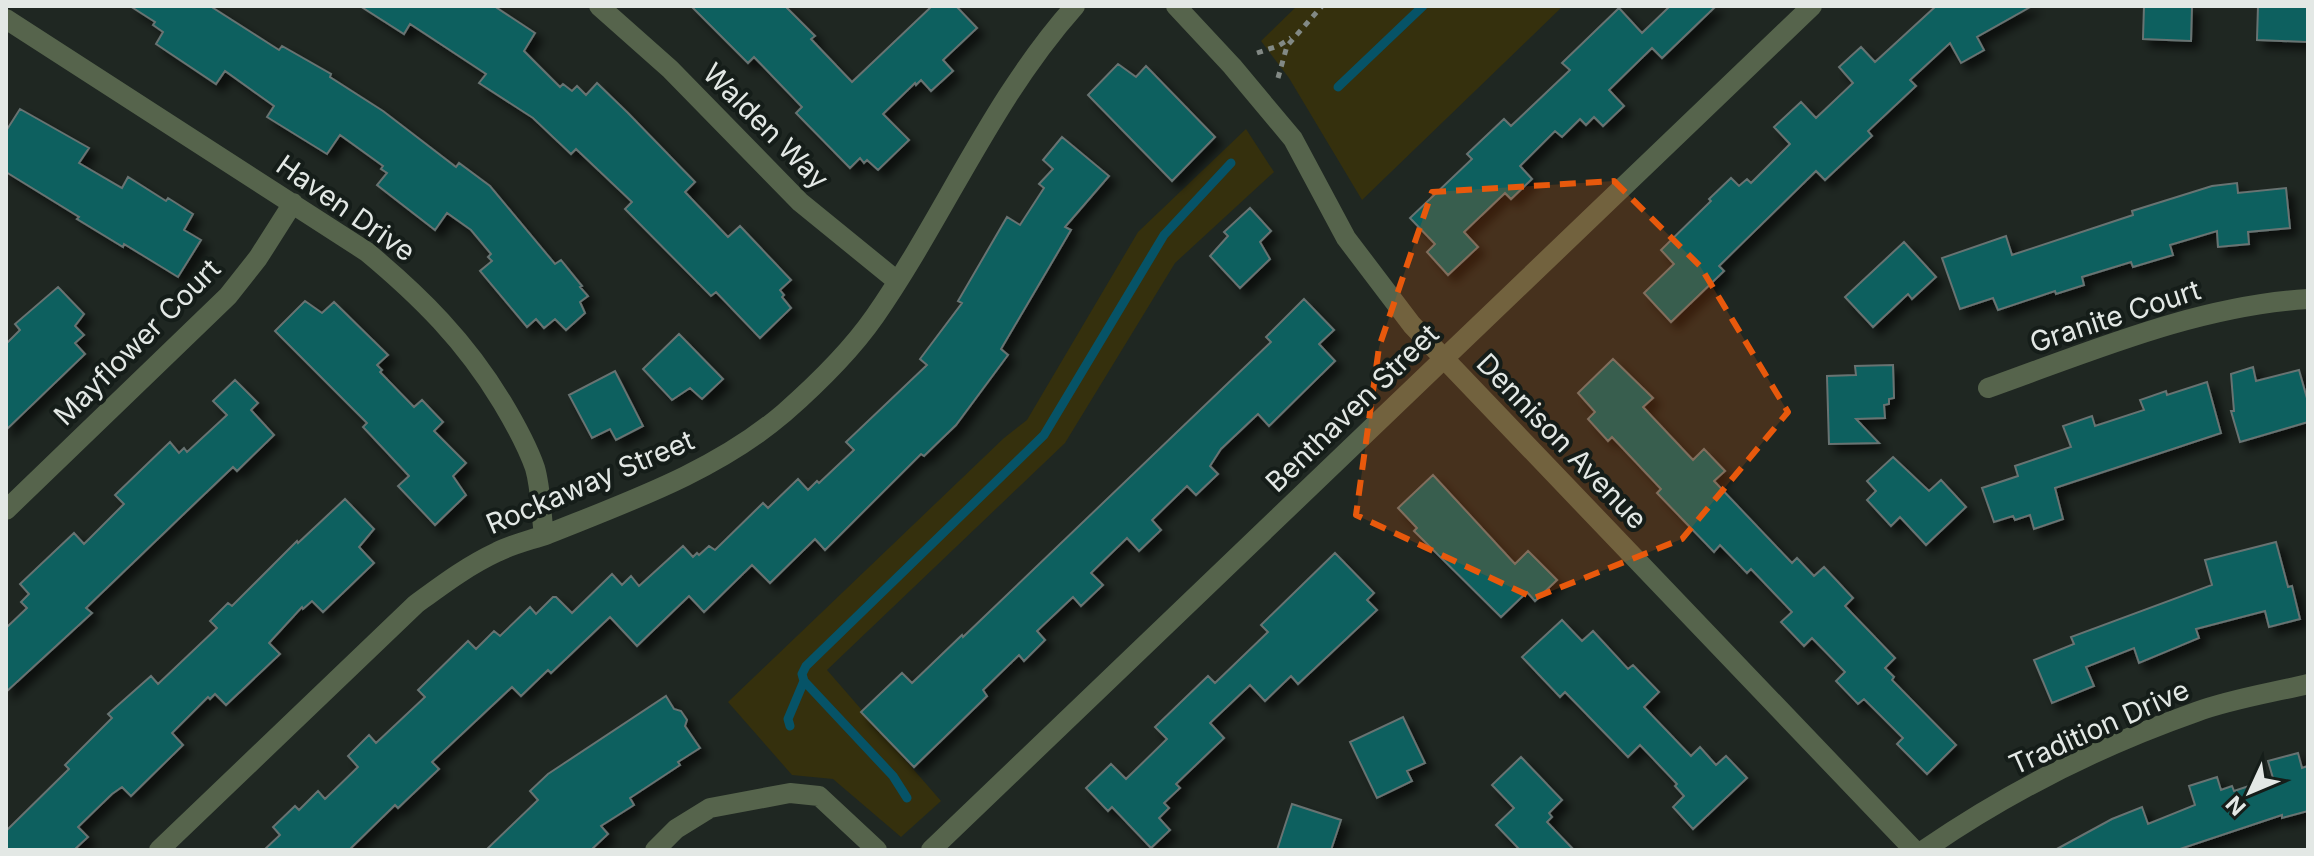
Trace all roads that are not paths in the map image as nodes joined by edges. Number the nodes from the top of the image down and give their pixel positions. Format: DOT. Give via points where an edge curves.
graph roads {
  1 [pos="599,6"];
  2 [pos="1075,6"];
  3 [pos="1176,6"];
  4 [pos="1812,6"];
  5 [pos="6,19"];
  6 [pos="293,203"];
  7 [pos="897,281"];
  8 [pos="2308,299"];
  9 [pos="1444,359"];
  10 [pos="1988,388"];
  11 [pos="6,510"];
  12 [pos="544,535"];
  13 [pos="2308,684"];
  14 [pos="159,850"];
  15 [pos="655,850"];
  16 [pos="877,850"];
  17 [pos="931,850"];
  18 [pos="1914,850"];
  19 [pos="1924,850"];
  1 -- 7 [label="street, Walden Way" via="670,69 800,202"];
  2 -- 7 [label="street, Rockaway Street" via="1011,89"];
  3 -- 9 [label="street, Dennison Avenue" via="1293,139 1346,238"];
  4 -- 9 [label="street, Benthaven Street"];
  5 -- 6 [label="street, Haven Drive"];
  6 -- 11 [label="street, Mayflower Court" via="228,296"];
  6 -- 12 [label="street, Haven Drive" via="414,290 455,335 513,421 535,469"];
  7 -- 12 [label="street, Rockaway Street" via="834,366 734,449 680,480"];
  8 -- 10 [label="street, Granite Court" via="2183,319"];
  9 -- 17 [label="street, Benthaven Street"];
  9 -- 18 [label="street, Dennison Avenue"];
  12 -- 14 [label="street, Rockaway Street" via="460,571 416,604"];
  13 -- 19 [label="street, Tradition Drive" via="2198,711 2130,738 2039,779"];
  15 -- 16 [label="street" via="710,808 790,793 819,796"];
}
